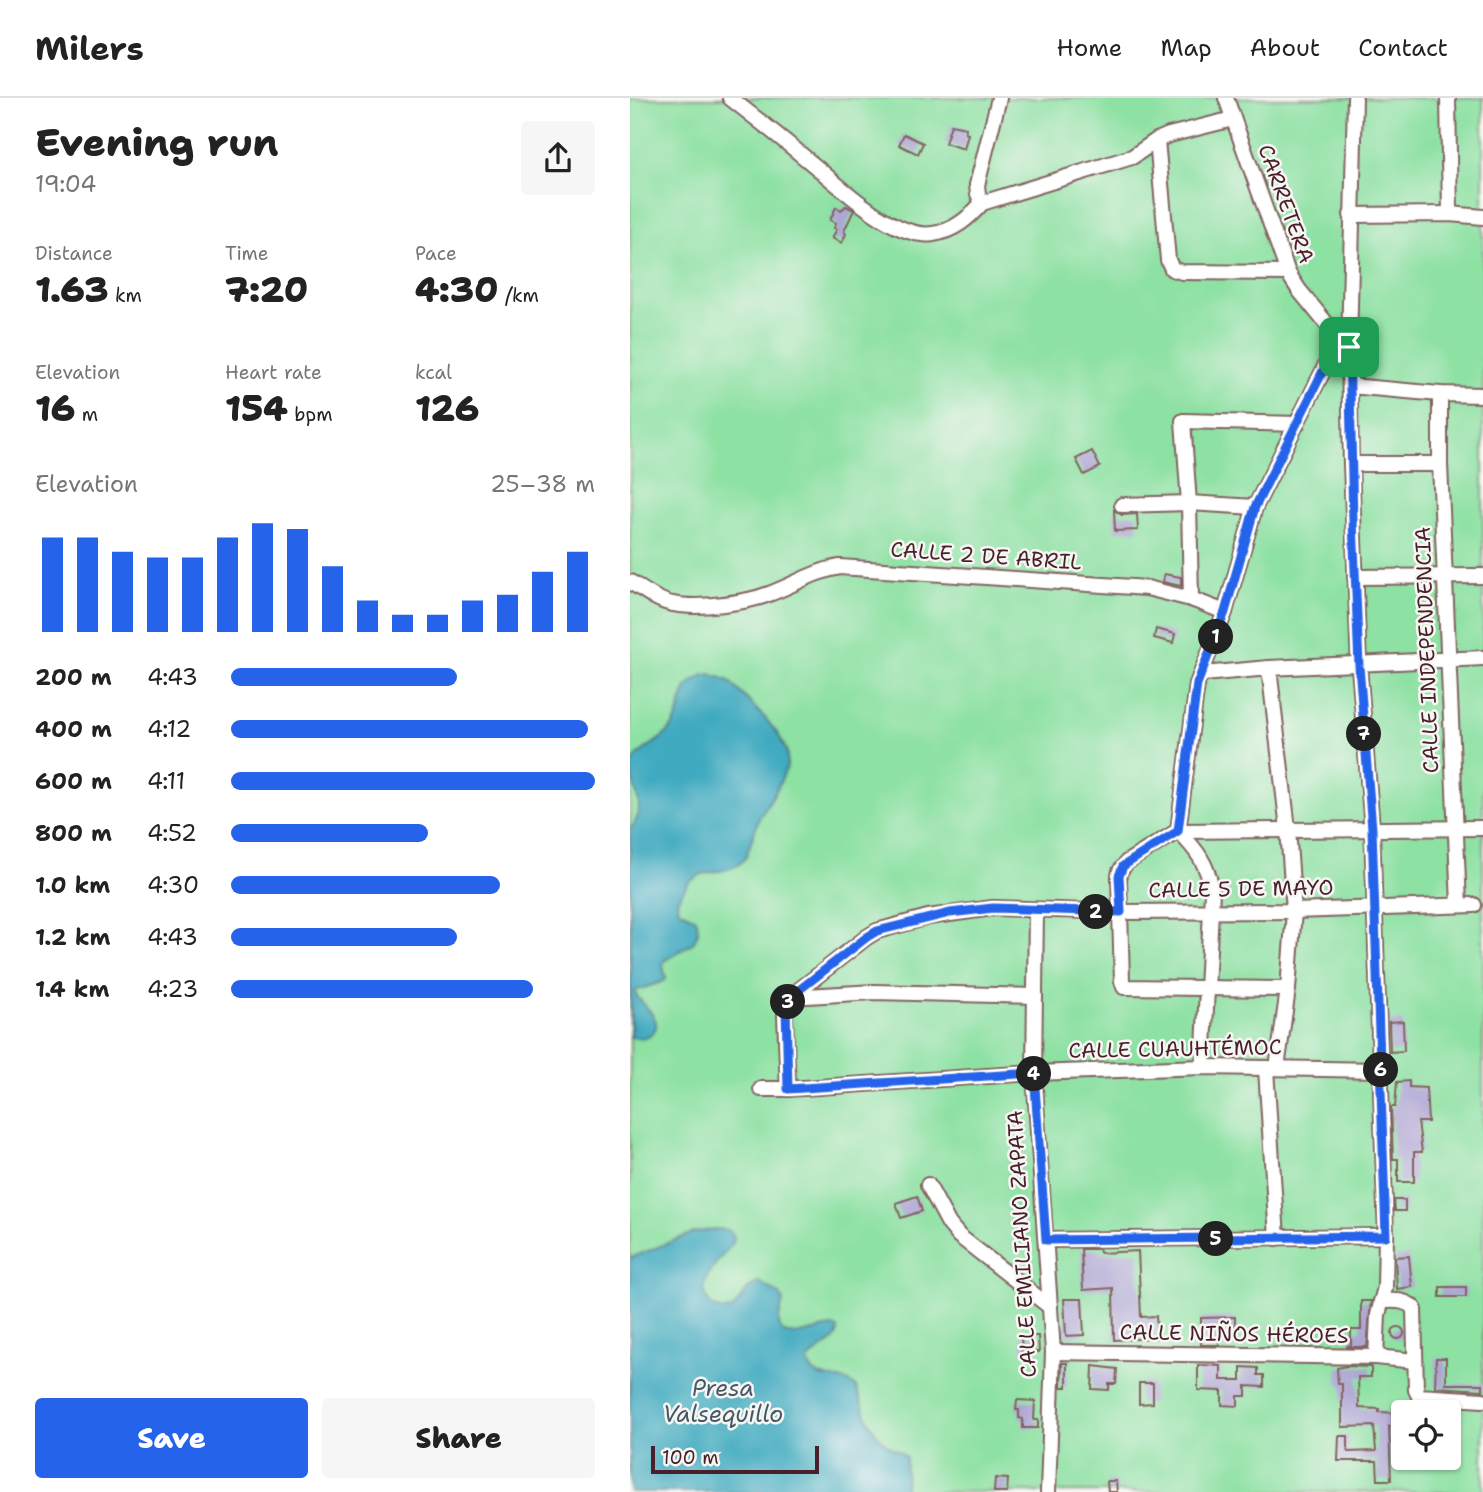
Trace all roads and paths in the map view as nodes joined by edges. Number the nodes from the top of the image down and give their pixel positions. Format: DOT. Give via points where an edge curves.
graph roads {
  1 [pos="730,98"];
  2 [pos="999,98"];
  3 [pos="1226,98"];
  4 [pos="1355,98"];
  5 [pos="1448,98"];
  6 [pos="1233,119"];
  7 [pos="1157,140"];
  8 [pos="982,203"];
  9 [pos="1450,214"];
  10 [pos="1351,215"];
  11 [pos="1483,217"];
  12 [pos="1288,273"];
  13 [pos="1344,343"];
  14 [pos="1350,386"];
  15 [pos="1440,394"];
  16 [pos="1483,395"];
  17 [pos="1297,424"];
  18 [pos="1351,464"];
  19 [pos="1440,464"];
  20 [pos="1189,503"];
  21 [pos="1122,505"];
  22 [pos="1255,507"];
  23 [pos="1483,576"];
  24 [pos="1356,577"];
  25 [pos="1446,577"];
  26 [pos="630,582"];
  27 [pos="1191,599"];
  28 [pos="1225,612"];
  29 [pos="1483,658"];
  30 [pos="1449,660"];
  31 [pos="1359,666"];
  32 [pos="1269,668"];
  33 [pos="1203,674"];
  34 [pos="1456,828"];
  35 [pos="1483,828"];
  36 [pos="1288,829"];
  37 [pos="1372,829"];
  38 [pos="1178,831"];
  39 [pos="1459,905"];
  40 [pos="1475,905"];
  41 [pos="1375,908"];
  42 [pos="1036,910"];
  43 [pos="1212,910"];
  44 [pos="1294,911"];
  45 [pos="1121,912"];
  46 [pos="1207,989"];
  47 [pos="1288,989"];
  48 [pos="1035,996"];
  49 [pos="790,997"];
  50 [pos="1203,1067"];
  51 [pos="1271,1069"];
  52 [pos="1381,1070"];
  53 [pos="1034,1073"];
  54 [pos="761,1089"];
  55 [pos="788,1089"];
  56 [pos="928,1185"];
  57 [pos="1386,1236"];
  58 [pos="1277,1238"];
  59 [pos="1046,1240"];
  60 [pos="1381,1301"];
  61 [pos="1050,1307"];
  62 [pos="1053,1352"];
  63 [pos="1376,1357"];
  64 [pos="1415,1361"];
  65 [pos="1483,1400"];
  66 [pos="1048,1492"];
  1 -- 8 [label="street" via="863,206 900,228 932,235 966,220"];
  2 -- 8 [label="street" via="977,185"];
  3 -- 6 [label="street, CARRETERA"];
  4 -- 10 [label="street"];
  5 -- 9 [label="street"];
  6 -- 7 [label="street"];
  6 -- 12 [label="street, CARRETERA"];
  7 -- 8 [label="street" via="1132,157"];
  7 -- 12 [label="street" via="1172,269"];
  9 -- 10 [label="street"];
  9 -- 11 [label="street"];
  10 -- 13 [label="street"];
  12 -- 13 [label="street, CARRETERA"];
  13 -- 14 [label="street"];
  13 -- 17 [label="street"];
  14 -- 15 [label="street"];
  14 -- 18 [label="street"];
  15 -- 16 [label="street"];
  15 -- 19 [label="street, CALLE INDEPENDENCIA"];
  17 -- 20 [label="street" via="1183,421"];
  17 -- 22 [label="street"];
  18 -- 19 [label="street"];
  18 -- 24 [label="street"];
  19 -- 25 [label="street, CALLE INDEPENDENCIA"];
  20 -- 21 [label="street"];
  20 -- 22 [label="street"];
  20 -- 27 [label="street"];
  22 -- 28 [label="street"];
  23 -- 25 [label="street"];
  24 -- 25 [label="street"];
  24 -- 31 [label="street"];
  25 -- 30 [label="street, CALLE INDEPENDENCIA"];
  26 -- 27 [label="street, CALLE 2 DE ABRIL" via="673,604 747,601 840,567 1147,588"];
  27 -- 28 [label="street, CALLE 2 DE ABRIL"];
  28 -- 33 [label="street"];
  29 -- 30 [label="street"];
  30 -- 31 [label="street"];
  30 -- 34 [label="street, CALLE INDEPENDENCIA"];
  31 -- 32 [label="street"];
  31 -- 37 [label="street"];
  32 -- 33 [label="street"];
  32 -- 36 [label="street"];
  33 -- 38 [label="street" via="1197,684"];
  34 -- 35 [label="street"];
  34 -- 37 [label="street"];
  34 -- 39 [label="street, CALLE INDEPENDENCIA"];
  36 -- 37 [label="street"];
  36 -- 38 [label="street"];
  36 -- 44 [label="street"];
  37 -- 41 [label="street"];
  38 -- 43 [label="street" via="1203,859"];
  38 -- 45 [label="street" via="1123,866 1119,876"];
  39 -- 40 [label="street, CALLE 5 DE MAYO"];
  39 -- 41 [label="street, CALLE 5 DE MAYO"];
  41 -- 44 [label="street, CALLE 5 DE MAYO"];
  41 -- 52 [label="street"];
  42 -- 45 [label="street, CALLE 5 DE MAYO"];
  42 -- 48 [label="street, CALLE EMILIANO ZAPATA"];
  42 -- 49 [label="street, CALLE 5 DE MAYO" via="950,913 877,931"];
  43 -- 44 [label="street, CALLE 5 DE MAYO"];
  43 -- 45 [label="street, CALLE 5 DE MAYO"];
  43 -- 46 [label="street"];
  44 -- 47 [label="street"];
  45 -- 46 [label="street" via="1124,987"];
  46 -- 47 [label="street"];
  46 -- 50 [label="street"];
  47 -- 51 [label="street"];
  48 -- 49 [label="street" via="874,992"];
  48 -- 53 [label="street, CALLE EMILIANO ZAPATA"];
  49 -- 55 [label="street" via="785,1015"];
  50 -- 51 [label="street, CALLE CUAUHTÉMOC"];
  50 -- 53 [label="street, CALLE CUAUHTÉMOC"];
  51 -- 52 [label="street, CALLE CUAUHTÉMOC"];
  51 -- 58 [label="street"];
  52 -- 57 [label="street"];
  53 -- 55 [label="street, CALLE CUAUHTÉMOC"];
  53 -- 59 [label="street, CALLE EMILIANO ZAPATA"];
  54 -- 55 [label="street, CALLE CUAUHTÉMOC"];
  56 -- 61 [label="street" via="959,1236"];
  57 -- 58 [label="street"];
  57 -- 60 [label="street"];
  58 -- 59 [label="street"];
  59 -- 61 [label="street, CALLE EMILIANO ZAPATA"];
  60 -- 63 [label="street"];
  60 -- 64 [label="street" via="1409,1302 1414,1308"];
  61 -- 62 [label="street, CALLE EMILIANO ZAPATA"];
  62 -- 63 [label="street, CALLE NIÑOS HÉROES"];
  62 -- 66 [label="street, CALLE EMILIANO ZAPATA"];
  63 -- 64 [label="street, CALLE NIÑOS HÉROES"];
  64 -- 65 [label="street" via="1419,1396"];
}
